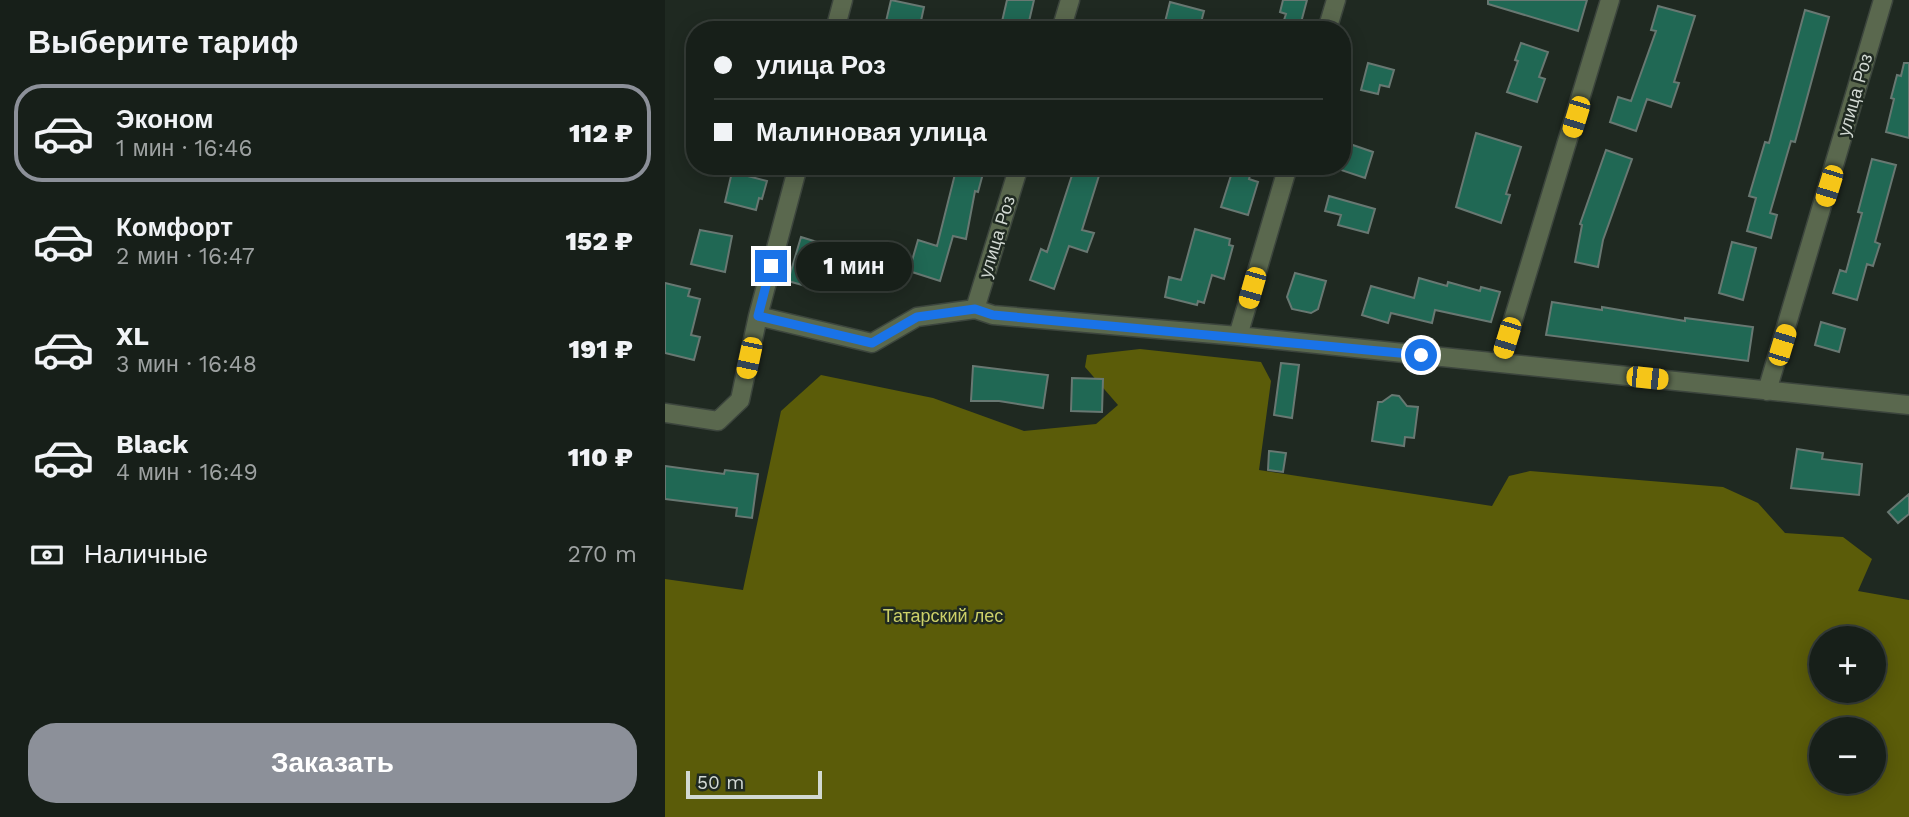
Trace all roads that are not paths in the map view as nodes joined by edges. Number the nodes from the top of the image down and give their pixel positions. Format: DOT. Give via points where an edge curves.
graph roads {
  1 [pos="843,0"];
  2 [pos="1070,0"];
  3 [pos="1336,0"];
  4 [pos="1610,0"];
  5 [pos="1883,0"];
  6 [pos="837,21"];
  7 [pos="1064,21"];
  8 [pos="1330,21"];
  9 [pos="796,175"];
  10 [pos="1016,175"];
  11 [pos="1285,175"];
  12 [pos="975,309"];
  13 [pos="758,316"];
  14 [pos="1238,336"];
  15 [pos="1500,363"];
  16 [pos="1767,391"];
  17 [pos="1909,405"];
  18 [pos="665,413"];
  1 -- 6 [label="street"];
  2 -- 7 [label="street"];
  3 -- 8 [label="street"];
  4 -- 15 [label="street"];
  5 -- 16 [label="street, улица Роз"];
  9 -- 13 [label="street"];
  10 -- 12 [label="street, улица Роз"];
  11 -- 14 [label="street"];
  12 -- 13 [label="street" via="917,317 872,343"];
  12 -- 14 [label="street" via="993,315"];
  13 -- 18 [label="street" via="740,400 718,421"];
  14 -- 15 [label="street"];
  15 -- 16 [label="street"];
  16 -- 17 [label="street"];
}
